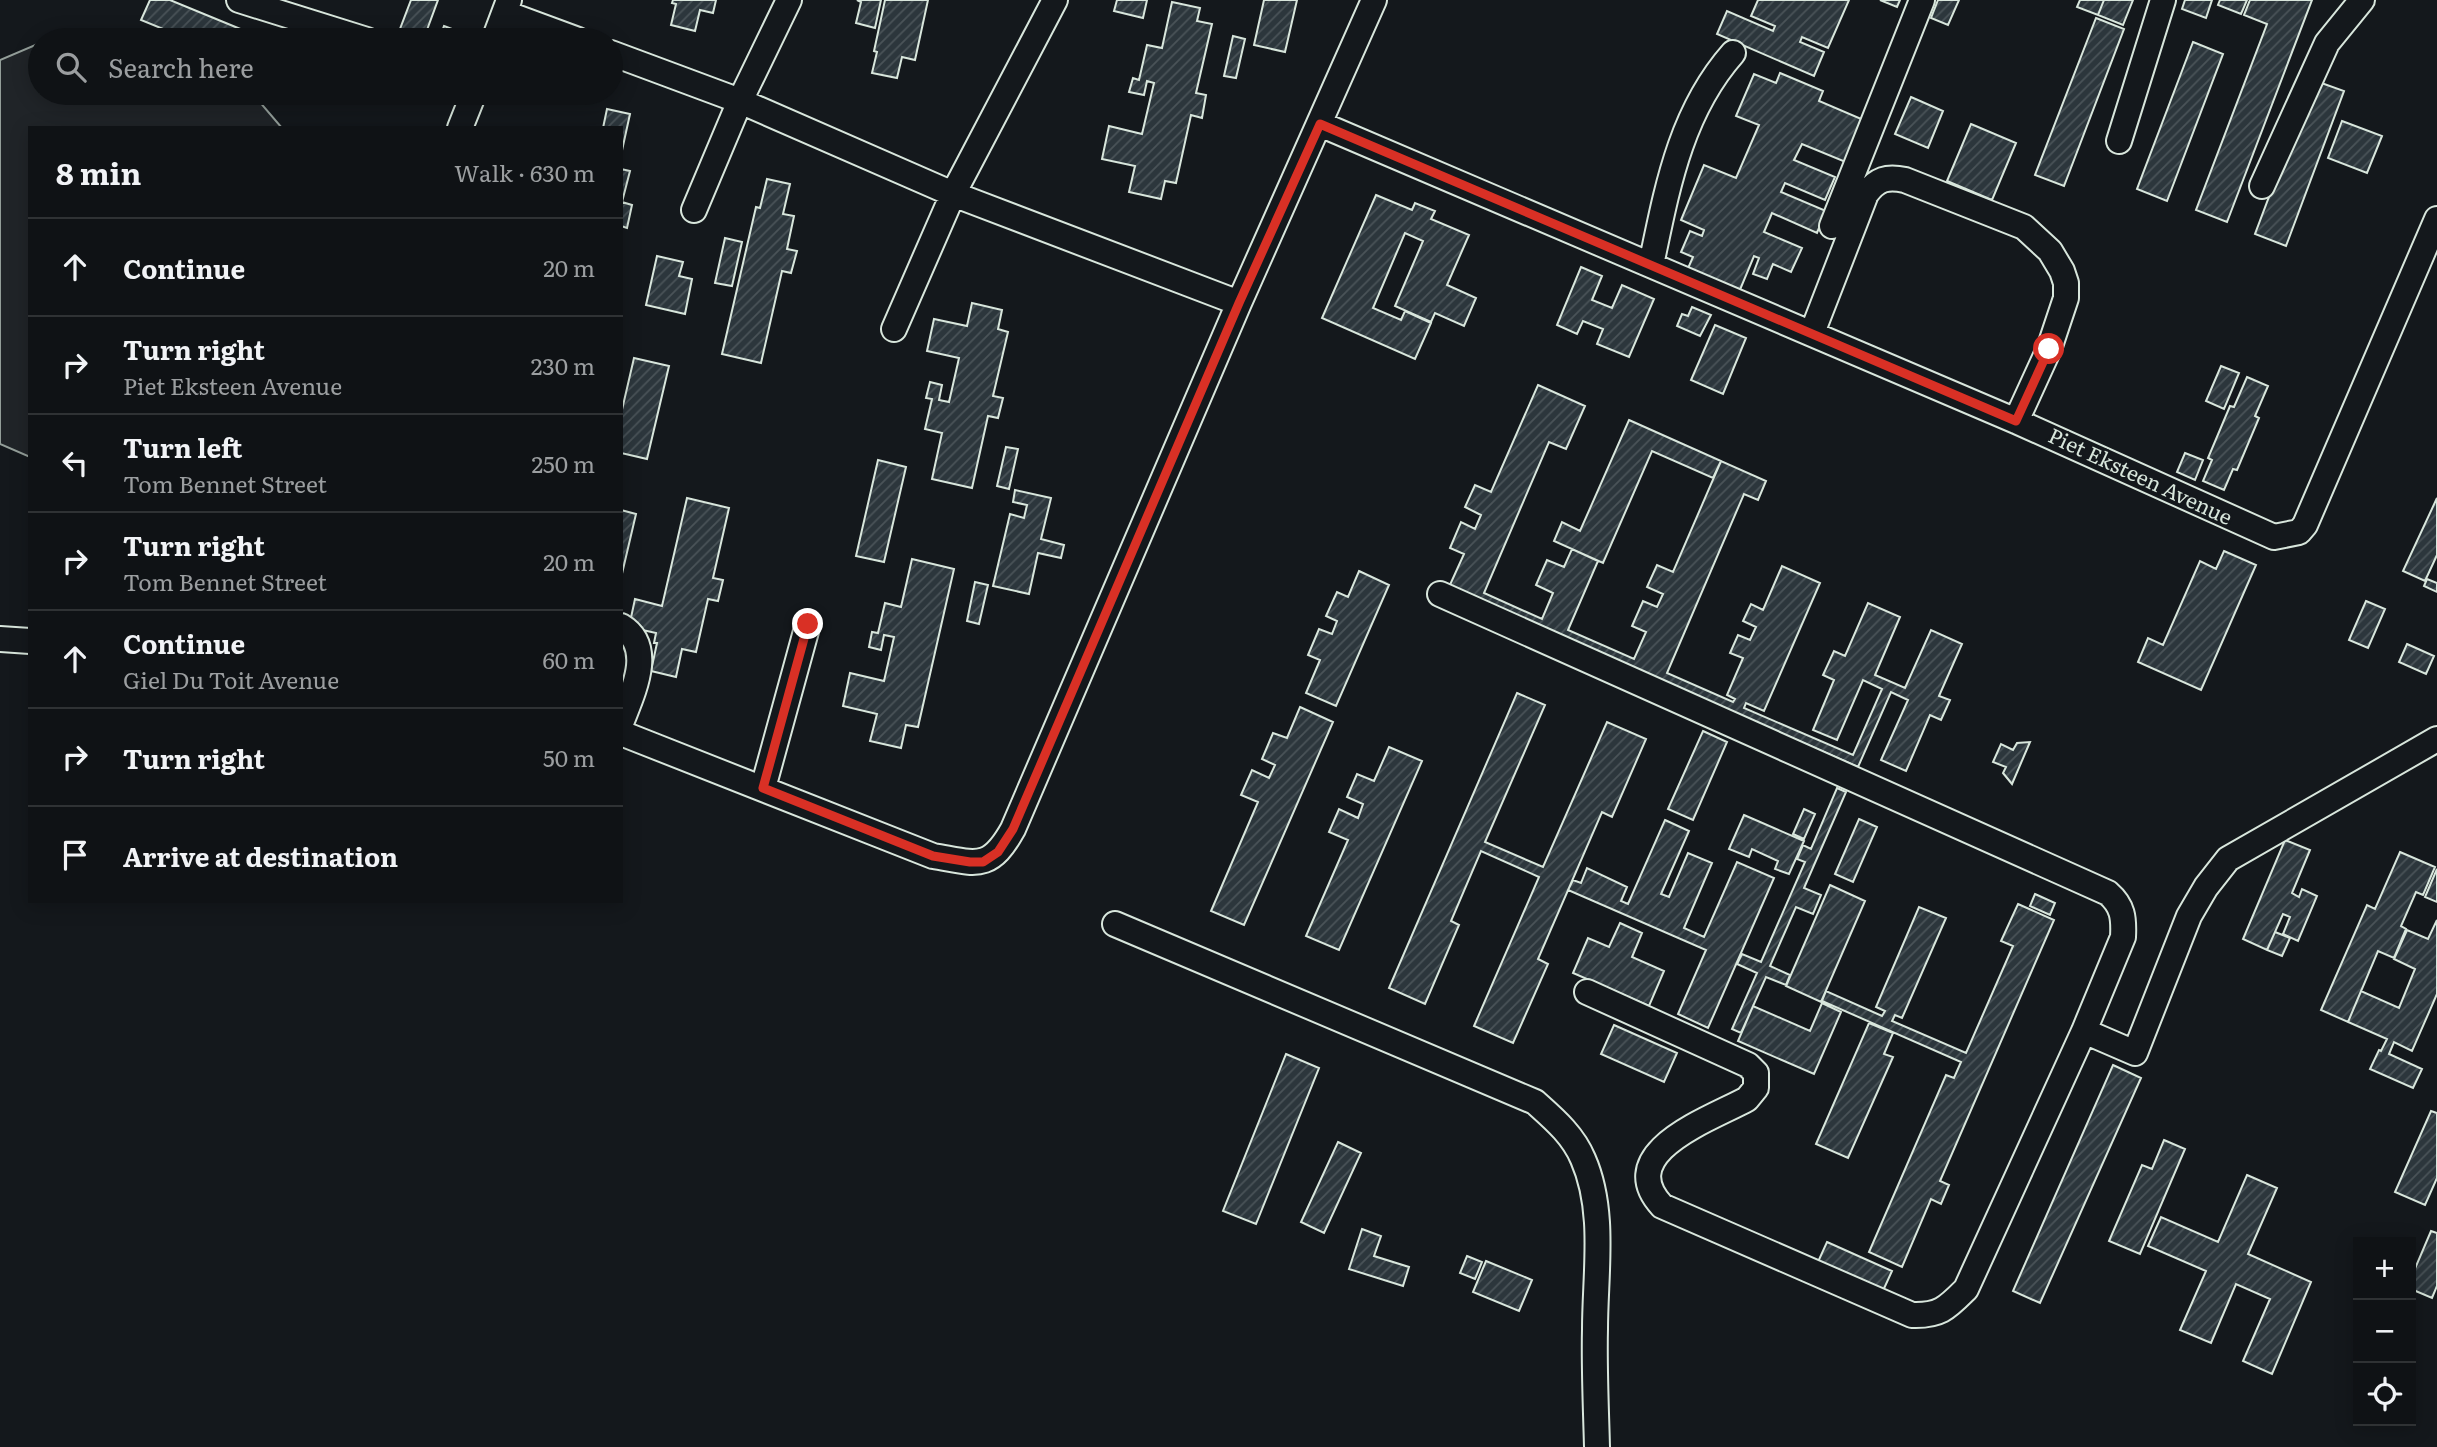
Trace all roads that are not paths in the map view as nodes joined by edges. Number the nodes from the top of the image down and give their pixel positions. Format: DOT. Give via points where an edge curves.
graph roads {
  1 [pos="239,0"];
  2 [pos="789,0"];
  3 [pos="1055,0"];
  4 [pos="1374,0"];
  5 [pos="1922,0"];
  6 [pos="2163,0"];
  7 [pos="2362,0"];
  8 [pos="507,6"];
  9 [pos="329,28"];
  10 [pos="499,28"];
  11 [pos="553,28"];
  12 [pos="1733,53"];
  13 [pos="623,57"];
  14 [pos="740,101"];
  15 [pos="469,105"];
  16 [pos="1320,124"];
  17 [pos="461,126"];
  18 [pos="2119,141"];
  19 [pos="2262,186"];
  20 [pos="953,194"];
  21 [pos="694,209"];
  22 [pos="2437,219"];
  23 [pos="1832,226"];
  24 [pos="1651,265"];
  25 [pos="1239,303"];
  26 [pos="894,329"];
  27 [pos="1812,333"];
  28 [pos="2016,421"];
  29 [pos="1440,594"];
  30 [pos="808,624"];
  31 [pos="623,627"];
  32 [pos="0,639"];
  33 [pos="28,641"];
  34 [pos="623,718"];
  35 [pos="623,734"];
  36 [pos="2437,739"];
  37 [pos="763,788"];
  38 [pos="1115,924"];
  39 [pos="1587,992"];
  40 [pos="2084,1031"];
  41 [pos="1597,1447"];
  1 -- 9 [label="street"];
  2 -- 14 [label="street"];
  3 -- 20 [label="street"];
  4 -- 16 [label="street"];
  5 -- 23 [label="street"];
  6 -- 18 [label="street"];
  7 -- 19 [label="street" via="2327,43"];
  8 -- 10 [label="street"];
  8 -- 11 [label="street"];
  12 -- 24 [label="street" via="1694,109 1673,165"];
  13 -- 14 [label="street"];
  14 -- 20 [label="street"];
  14 -- 21 [label="street"];
  15 -- 17 [label="street"];
  16 -- 24 [label="street, Piet Eksteen Avenue"];
  16 -- 25 [label="street"];
  20 -- 25 [label="street"];
  20 -- 26 [label="street"];
  22 -- 28 [label="street, Piet Eksteen Avenue" via="2299,532 2274,537 2261,533"];
  24 -- 27 [label="street, Piet Eksteen Avenue"];
  25 -- 37 [label="street" via="998,852 983,862 933,856"];
  27 -- 28 [label="street, Piet Eksteen Avenue"];
  27 -- 28 [label="street" via="1866,194 1881,179 1905,180 2024,228 2050,251 2062,271 2066,298"];
  29 -- 40 [label="street" via="2108,893 2122,911 2123,937"];
  30 -- 37 [label="street"];
  31 -- 34 [label="street" via="637,641 639,654 634,689"];
  32 -- 33 [label="street"];
  35 -- 37 [label="street"];
  36 -- 40 [label="street" via="2228,859 2189,916 2135,1054"];
  38 -- 41 [label="street" via="1535,1102 1564,1128 1583,1158 1594,1195"];
  39 -- 40 [label="street" via="1748,1065 1756,1073 1756,1088 1747,1099 1668,1141 1655,1154 1648,1183 1662,1206 1912,1315 1931,1316 1948,1308 1966,1289"];
}
